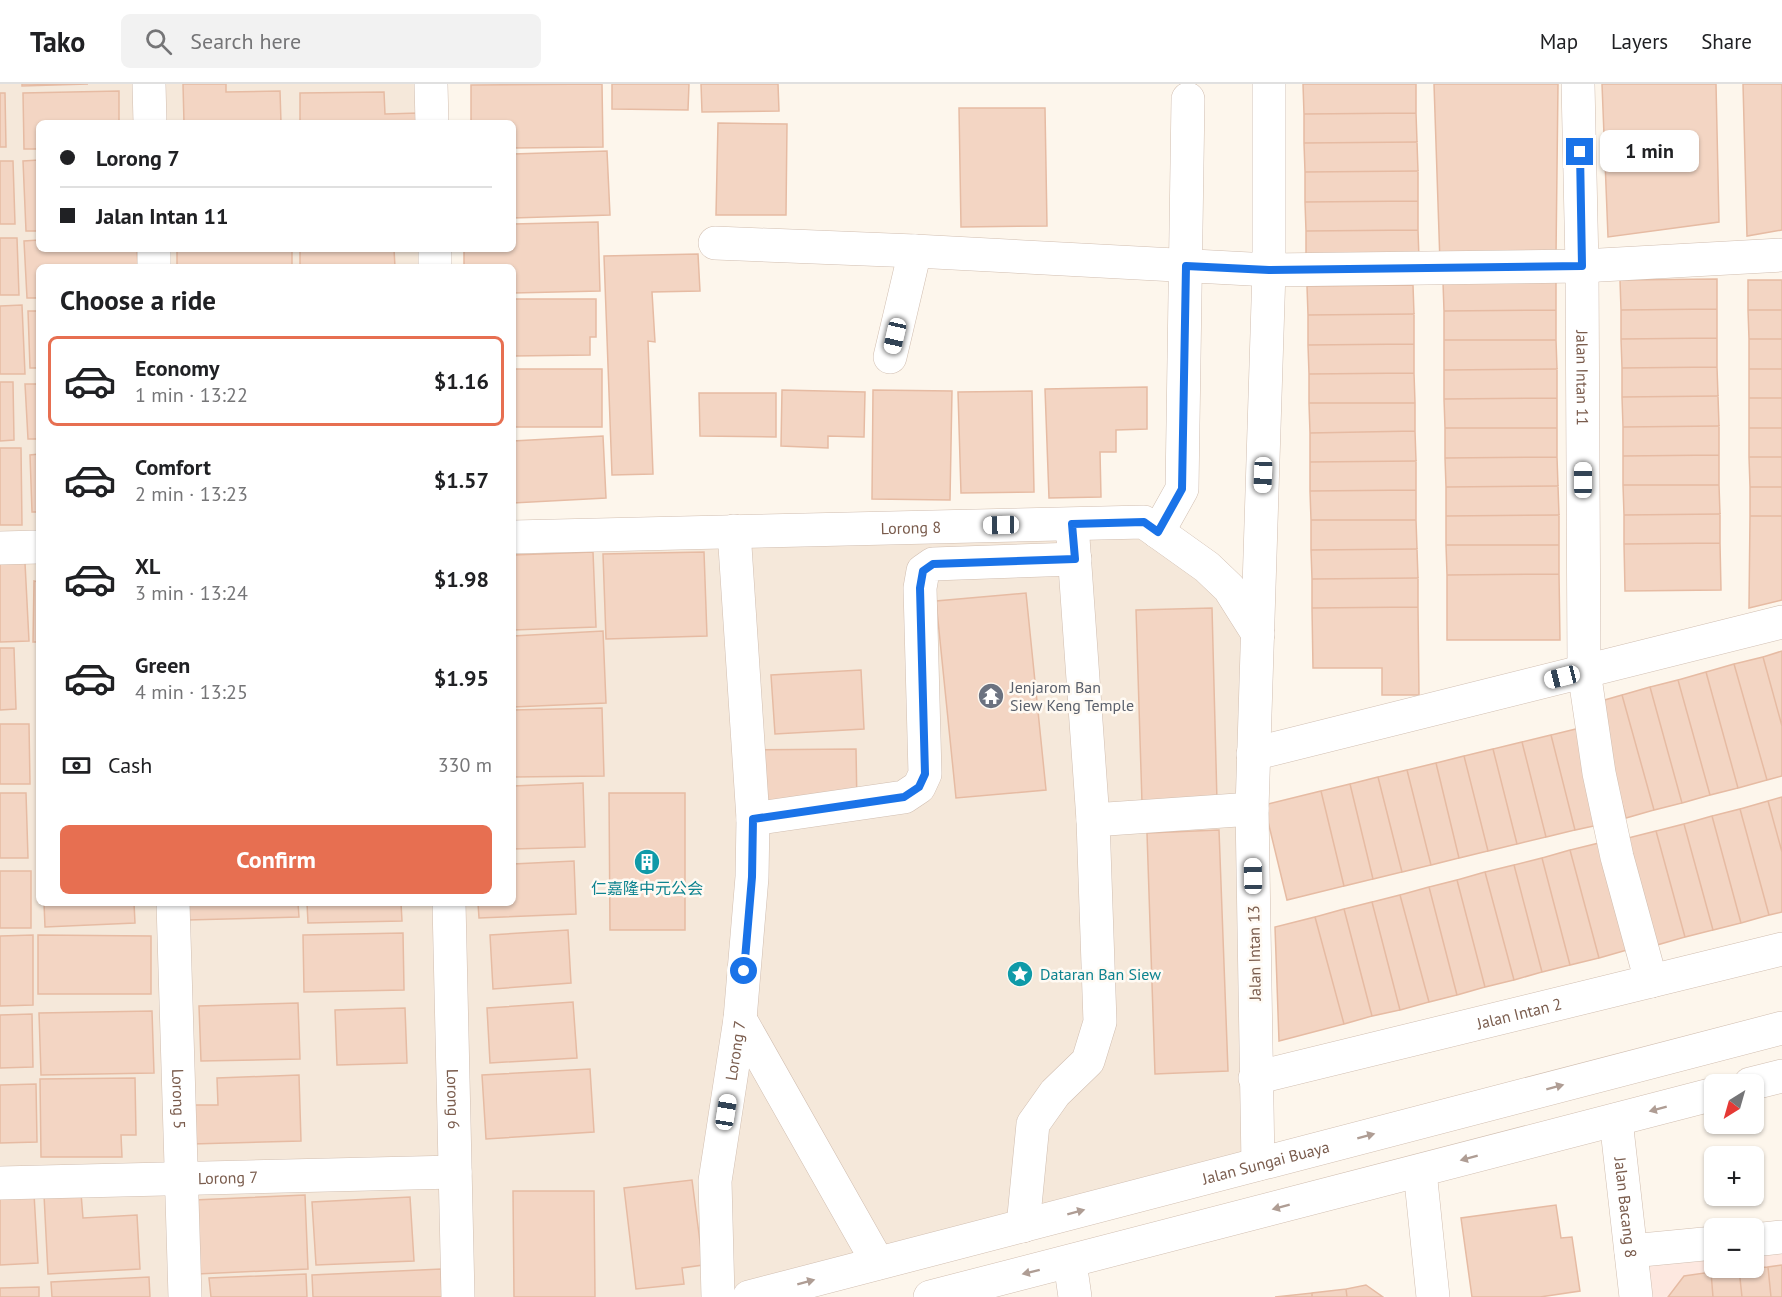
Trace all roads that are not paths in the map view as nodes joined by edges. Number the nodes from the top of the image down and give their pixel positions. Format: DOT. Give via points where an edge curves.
graph roads {
  1 [pos="149,84"];
  2 [pos="431,84"];
  3 [pos="1269,84"];
  4 [pos="1578,84"];
  5 [pos="1188,99"];
  6 [pos="150,120"];
  7 [pos="432,120"];
  8 [pos="715,243"];
  9 [pos="915,251"];
  10 [pos="1782,255"];
  11 [pos="1186,266"];
  12 [pos="1582,266"];
  13 [pos="1269,270"];
  14 [pos="890,357"];
  15 [pos="1072,524"];
  16 [pos="734,531"];
  17 [pos="1158,532"];
  18 [pos="516,537"];
  19 [pos="0,548"];
  20 [pos="36,548"];
  21 [pos="1075,559"];
  22 [pos="1782,622"];
  23 [pos="1258,634"];
  24 [pos="1584,671"];
  25 [pos="1253,754"];
  26 [pos="1252,809"];
  27 [pos="753,819"];
  28 [pos="1093,820"];
  29 [pos="173,906"];
  30 [pos="449,906"];
  31 [pos="1782,949"];
  32 [pos="1651,981"];
  33 [pos="740,1019"];
  34 [pos="1782,1028"];
  35 [pos="1782,1076"];
  36 [pos="1256,1078"];
  37 [pos="1764,1080"];
  38 [pos="1704,1097"];
  39 [pos="1616,1120"];
  40 [pos="1258,1164"];
  41 [pos="1420,1171"];
  42 [pos="455,1172"];
  43 [pos="181,1179"];
  44 [pos="0,1183"];
  45 [pos="1023,1226"];
  46 [pos="1782,1237"];
  47 [pos="1764,1239"];
  48 [pos="1704,1244"];
  49 [pos="1631,1251"];
  50 [pos="1070,1262"];
  51 [pos="878,1263"];
  52 [pos="950,1294"];
  53 [pos="185,1297"];
  54 [pos="458,1297"];
  55 [pos="718,1297"];
  56 [pos="749,1297"];
  57 [pos="1075,1297"];
  58 [pos="1433,1297"];
  59 [pos="1636,1297"];
  1 -- 6 [label="street"];
  2 -- 7 [label="street"];
  3 -- 13 [label="street, Jalan Intan 13"];
  4 -- 12 [label="street, Jalan Intan 11"];
  5 -- 11 [label="street"];
  8 -- 9 [label="street"];
  9 -- 11 [label="street"];
  9 -- 14 [label="street"];
  10 -- 12 [label="street"];
  11 -- 13 [label="street"];
  11 -- 17 [label="street" via="1182,489"];
  12 -- 13 [label="street"];
  12 -- 24 [label="street, Jalan Intan 11"];
  13 -- 23 [label="street, Jalan Intan 13"];
  15 -- 16 [label="street, Lorong 8"];
  15 -- 17 [label="street, Lorong 8" via="1144,522"];
  15 -- 21 [label="street"];
  16 -- 18 [label="street, Lorong 8"];
  16 -- 27 [label="street, Lorong 7"];
  17 -- 23 [label="street, Lorong 8" via="1229,588"];
  19 -- 20 [label="street"];
  21 -- 27 [label="street" via="933,564 923,571 920,588 925,774 919,787 904,797"];
  21 -- 28 [label="street"];
  22 -- 24 [label="street"];
  23 -- 25 [label="street, Jalan Intan 13"];
  24 -- 25 [label="street"];
  24 -- 32 [label="street, Jalan Intan 11" via="1599,773"];
  25 -- 26 [label="street, Jalan Intan 13"];
  26 -- 28 [label="street"];
  26 -- 36 [label="street, Jalan Intan 13"];
  27 -- 33 [label="street, Lorong 7"];
  28 -- 45 [label="street" via="1100,1022 1088,1061 1055,1093 1033,1124"];
  29 -- 43 [label="street, Lorong 5"];
  30 -- 42 [label="street, Lorong 6"];
  31 -- 32 [label="street, Jalan Intan 2"];
  32 -- 36 [label="street, Jalan Intan 2"];
  33 -- 51 [label="street"];
  33 -- 55 [label="street, Lorong 7" via="715,1182"];
  40 -- 34 [label="street, Jalan Sungai Buaya, one-way"];
  35 -- 37 [label="street"];
  36 -- 40 [label="street, Jalan Intan 13"];
  38 -- 39 [label="street, one-way"];
  39 -- 41 [label="street, one-way"];
  39 -- 49 [label="street, Jalan Bacang 8"];
  45 -- 40 [label="street, Jalan Sungai Buaya, one-way"];
  41 -- 50 [label="street, one-way"];
  41 -- 58 [label="street"];
  42 -- 43 [label="street, Lorong 7"];
  42 -- 54 [label="street, Lorong 6"];
  43 -- 44 [label="street, Lorong 7"];
  43 -- 53 [label="street, Lorong 5"];
  45 -- 51 [label="street, Jalan Sungai Buaya"];
  46 -- 47 [label="street"];
  48 -- 49 [label="street"];
  49 -- 59 [label="street, Jalan Bacang 8"];
  50 -- 52 [label="street, one-way"];
  50 -- 57 [label="street"];
  56 -- 51 [label="street, Jalan Sungai Buaya, one-way"];
}
